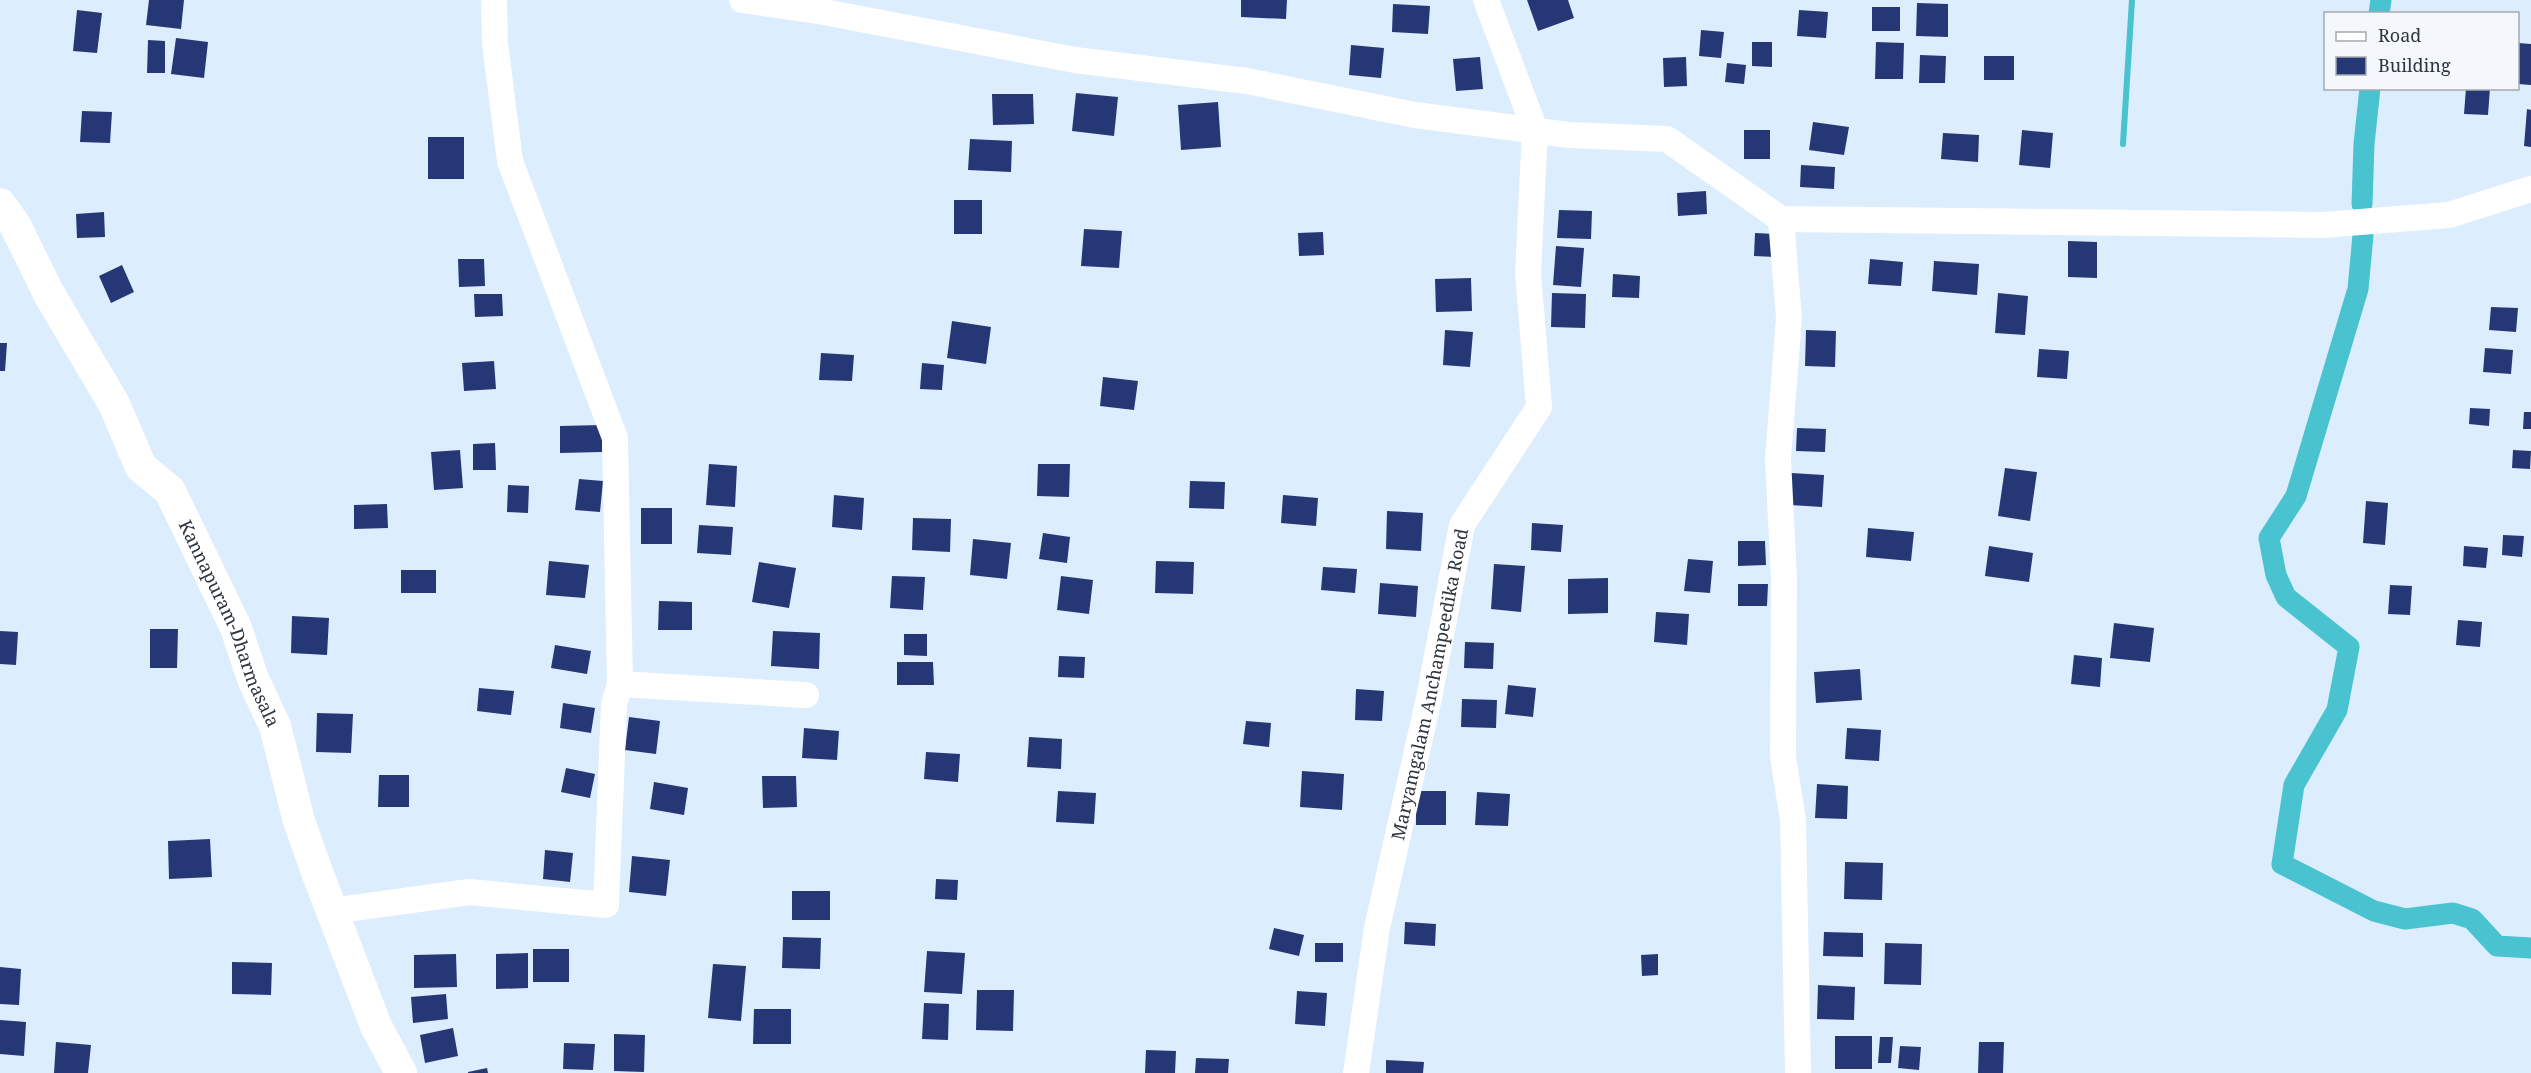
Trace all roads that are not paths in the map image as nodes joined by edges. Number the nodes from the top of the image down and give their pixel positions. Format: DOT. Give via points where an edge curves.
graph roads {
  1 [pos="494,0"];
  2 [pos="742,0"];
  3 [pos="1486,0"];
  4 [pos="824,6"];
  5 [pos="1534,130"];
  6 [pos="2531,189"];
  7 [pos="0,204"];
  8 [pos="1781,219"];
  9 [pos="620,684"];
  10 [pos="806,695"];
  11 [pos="332,911"];
  12 [pos="400,1073"];
  13 [pos="1356,1073"];
  14 [pos="1798,1073"];
  1 -- 9 [label="street" via="495,43 510,161 615,438"];
  2 -- 4 [label="street"];
  3 -- 5 [label="street, Maryamgalam Anchampeedika Road"];
  4 -- 5 [label="street" via="1075,60 1247,81 1415,115"];
  5 -- 8 [label="street" via="1666,139"];
  5 -- 13 [label="street, Maryamgalam Anchampeedika Road" via="1528,273 1539,406 1462,525 1429,699 1377,928"];
  6 -- 8 [label="street" via="2449,215 2322,225"];
  7 -- 11 [label="main road, Kannapuram-Dharmasala" via="114,404 141,466 170,491 236,628 253,680 275,726 299,821"];
  8 -- 14 [label="street" via="1789,318 1778,459 1784,579 1783,757 1793,820"];
  9 -- 10 [label="street"];
  9 -- 11 [label="street" via="614,704 606,905 469,892"];
  11 -- 12 [label="main road, Kannapuram-Dharmasala" via="376,1026"];
}
